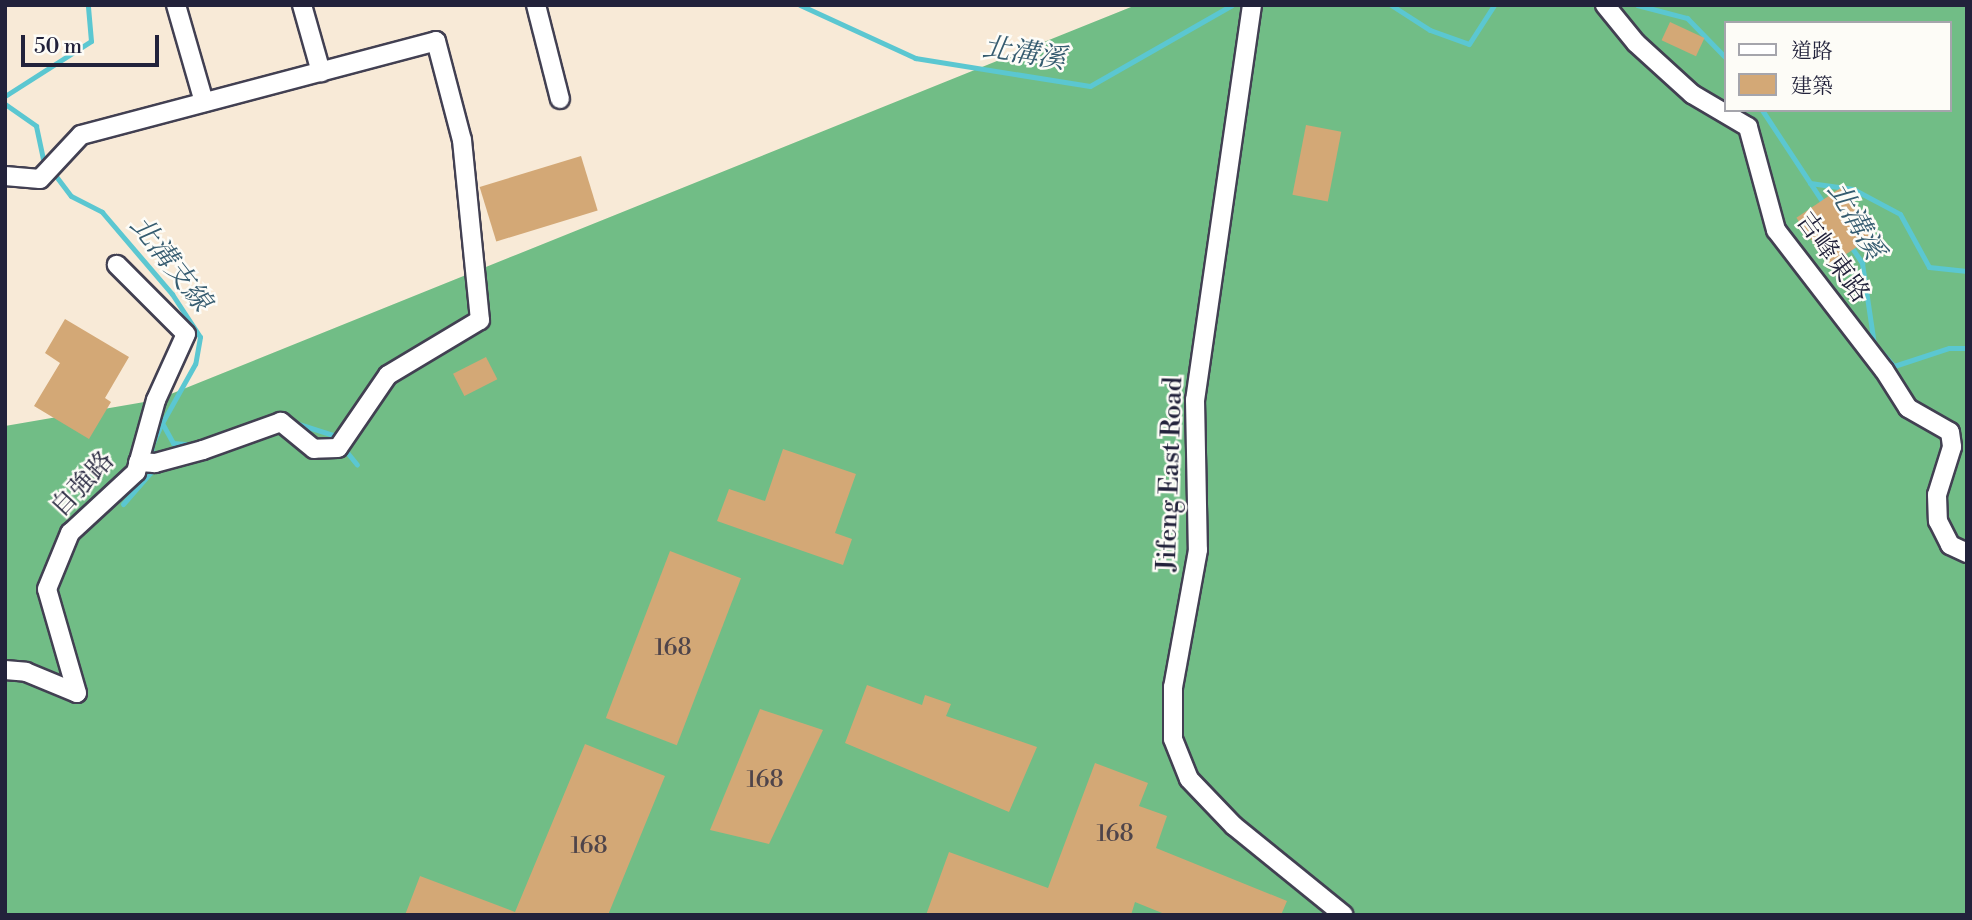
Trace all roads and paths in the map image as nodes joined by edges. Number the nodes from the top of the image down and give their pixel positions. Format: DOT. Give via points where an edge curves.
graph roads {
  1 [pos="176,5"];
  2 [pos="302,5"];
  3 [pos="536,5"];
  4 [pos="1252,5"];
  5 [pos="1605,5"];
  6 [pos="321,72"];
  7 [pos="560,99"];
  8 [pos="204,102"];
  9 [pos="5,176"];
  10 [pos="117,265"];
  11 [pos="138,462"];
  12 [pos="1967,553"];
  13 [pos="5,670"];
  14 [pos="1344,915"];
  1 -- 8 [label="street"];
  2 -- 6 [label="street"];
  3 -- 7 [label="street"];
  4 -- 14 [label="street, Jifeng East Road" via="1195,400 1198,550 1173,687 1173,739 1180,761 1198,788 1234,826"];
  5 -- 12 [label="street, 吉峰東路" via="1636,43 1692,94 1748,127 1776,230 1908,408 1950,432 1952,447 1937,495 1938,521 1950,545"];
  6 -- 8 [label="street"];
  6 -- 11 [label="street" via="436,41 462,140 480,320 388,375 338,448 314,449 281,422 202,450 155,463"];
  8 -- 9 [label="street" via="80,135 40,179"];
  10 -- 11 [label="street, 自強路" via="186,334 156,400"];
  11 -- 13 [label="street, 自強路" via="136,472 71,533 47,589 78,693 26,672"];
}
